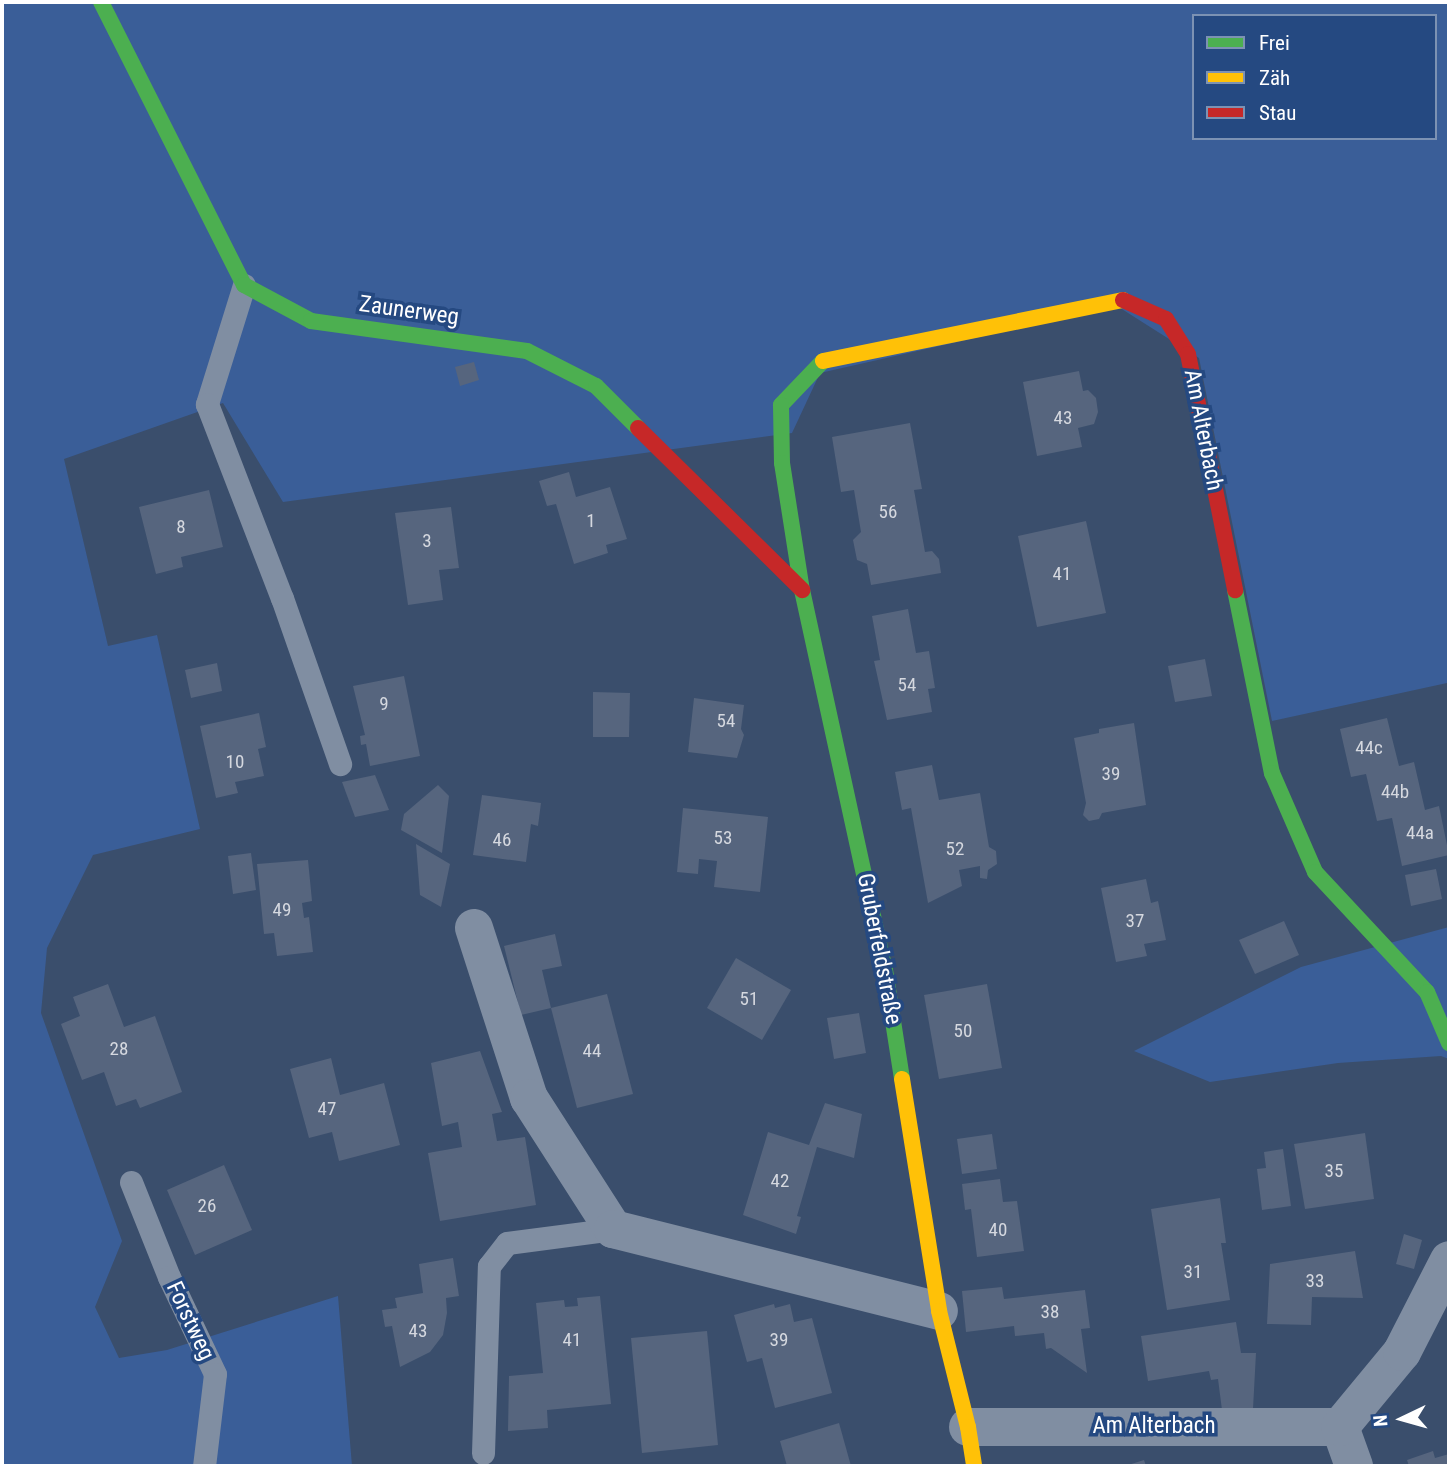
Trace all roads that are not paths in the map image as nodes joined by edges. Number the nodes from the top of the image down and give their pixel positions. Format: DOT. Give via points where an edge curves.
graph roads {
  1 [pos="101,2"];
  2 [pos="244,285"];
  3 [pos="802,590"];
  4 [pos="340,764"];
  5 [pos="474,928"];
  6 [pos="1449,1042"];
  7 [pos="131,1182"];
  8 [pos="613,1229"];
  9 [pos="1449,1260"];
  10 [pos="939,1311"];
  11 [pos="968,1427"];
  12 [pos="1340,1427"];
  13 [pos="483,1453"];
  14 [pos="204,1466"];
  15 [pos="974,1466"];
  16 [pos="1354,1466"];
  1 -- 2 [label="street"];
  2 -- 3 [label="street, Zaunerweg" via="311,321 527,351 597,386"];
  2 -- 4 [label="lane" via="207,404"];
  3 -- 6 [label="street, Am Alterbach" via="782,463 781,405 825,359 1124,300 1166,319 1188,354 1272,774 1315,872 1427,992"];
  3 -- 10 [label="street, Gruberfeldstraße" via="886,970"];
  5 -- 8 [label="street" via="529,1098"];
  7 -- 14 [label="lane, Forstweg" via="215,1374"];
  8 -- 10 [label="street"];
  8 -- 13 [label="lane" via="507,1243 489,1266"];
  9 -- 12 [label="street" via="1402,1352"];
  10 -- 11 [label="street, Gruberfeldstraße"];
  11 -- 12 [label="street, Am Alterbach"];
  11 -- 15 [label="street, Gruberfeldstraße"];
  12 -- 16 [label="street"];
}
